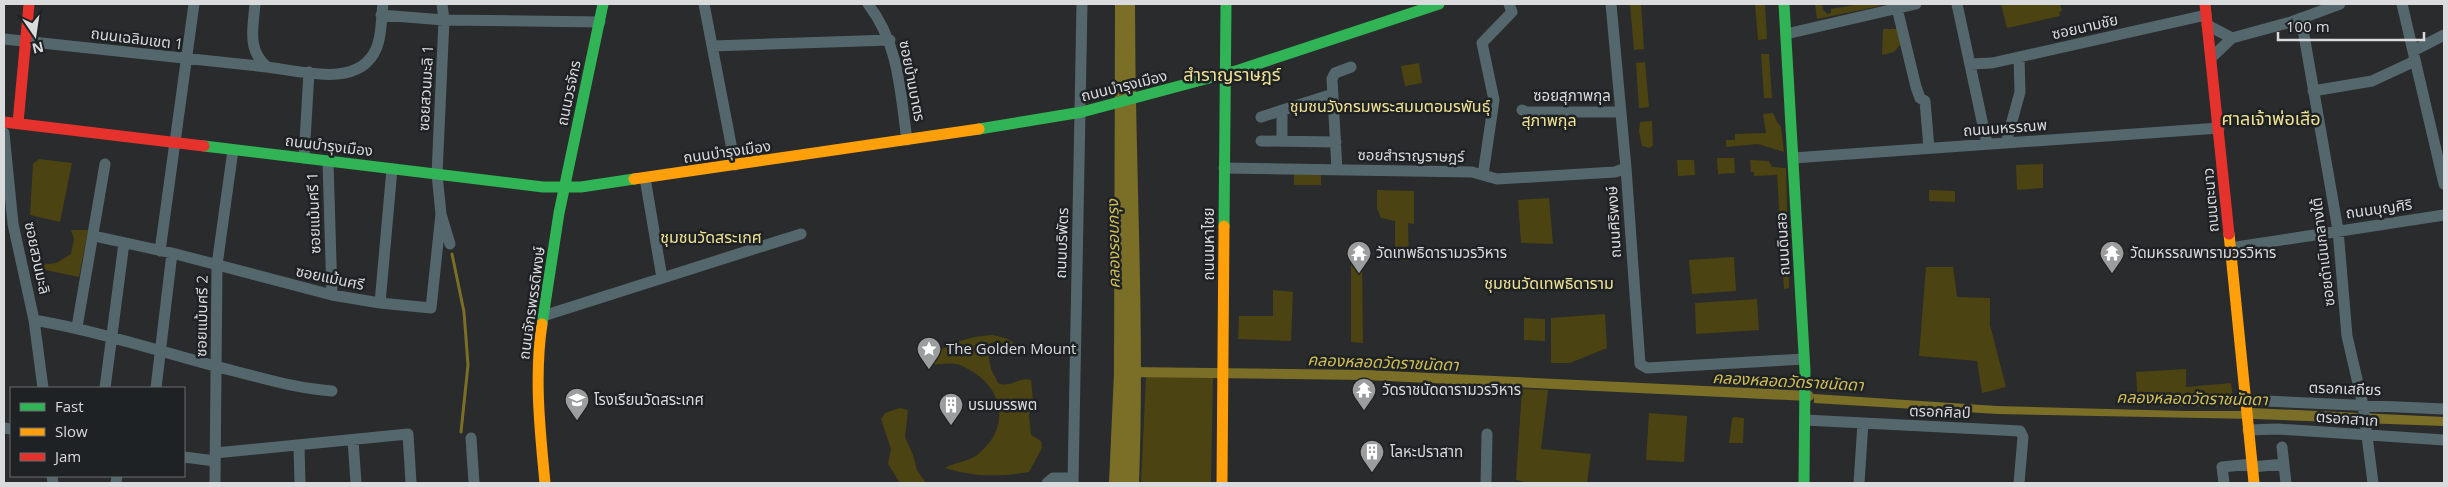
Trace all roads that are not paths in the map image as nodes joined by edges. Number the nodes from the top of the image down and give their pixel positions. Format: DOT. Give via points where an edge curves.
graph roads {
  1 [pos="29,4"];
  2 [pos="194,4"];
  3 [pos="255,4"];
  4 [pos="442,4"];
  5 [pos="603,4"];
  6 [pos="704,4"];
  7 [pos="868,4"];
  8 [pos="1082,4"];
  9 [pos="1226,4"];
  10 [pos="1438,4"];
  11 [pos="1510,4"];
  12 [pos="1610,4"];
  13 [pos="1784,4"];
  14 [pos="1916,4"];
  15 [pos="1957,4"];
  16 [pos="2340,4"];
  17 [pos="2402,4"];
  18 [pos="1416,7"];
  19 [pos="1897,8"];
  20 [pos="382,9"];
  21 [pos="2206,15"];
  22 [pos="2301,18"];
  23 [pos="444,20"];
  24 [pos="600,22"];
  25 [pos="1786,34"];
  26 [pos="2444,35"];
  27 [pos="2232,38"];
  28 [pos="4,39"];
  29 [pos="890,40"];
  30 [pos="26,42"];
  31 [pos="712,46"];
  32 [pos="2414,56"];
  33 [pos="2019,58"];
  34 [pos="2210,58"];
  35 [pos="187,60"];
  36 [pos="1970,64"];
  37 [pos="267,67"];
  38 [pos="1351,67"];
  39 [pos="310,72"];
  40 [pos="1225,74"];
  41 [pos="2313,91"];
  42 [pos="1333,94"];
  43 [pos="1282,110"];
  44 [pos="1522,110"];
  45 [pos="1082,112"];
  46 [pos="1621,112"];
  47 [pos="1261,117"];
  48 [pos="4,122"];
  49 [pos="18,123"];
  50 [pos="2219,128"];
  51 [pos="4,133"];
  52 [pos="907,140"];
  53 [pos="1260,141"];
  54 [pos="1282,141"];
  55 [pos="174,142"];
  56 [pos="1336,142"];
  57 [pos="2006,142"];
  58 [pos="1987,144"];
  59 [pos="1929,148"];
  60 [pos="233,150"];
  61 [pos="304,158"];
  62 [pos="1793,158"];
  63 [pos="328,161"];
  64 [pos="105,164"];
  65 [pos="735,166"];
  66 [pos="1224,168"];
  67 [pos="1626,168"];
  68 [pos="392,169"];
  69 [pos="1337,170"];
  70 [pos="437,174"];
  71 [pos="1483,175"];
  72 [pos="645,178"];
  73 [pos="2444,184"];
  74 [pos="564,188"];
  75 [pos="441,214"];
  76 [pos="2444,215"];
  77 [pos="2338,230"];
  78 [pos="801,234"];
  79 [pos="94,236"];
  80 [pos="124,243"];
  81 [pos="450,244"];
  82 [pos="2230,248"];
  83 [pos="160,251"];
  84 [pos="172,253"];
  85 [pos="217,265"];
  86 [pos="662,278"];
  87 [pos="332,295"];
  88 [pos="380,303"];
  89 [pos="543,316"];
  90 [pos="34,320"];
  91 [pos="77,327"];
  92 [pos="111,336"];
  93 [pos="160,350"];
  94 [pos="1804,359"];
  95 [pos="216,366"];
  96 [pos="42,387"];
  97 [pos="105,387"];
  98 [pos="156,387"];
  99 [pos="332,391"];
  100 [pos="2245,404"];
  101 [pos="2363,408"];
  102 [pos="2444,409"];
  103 [pos="1805,420"];
  104 [pos="1863,423"];
  105 [pos="2247,425"];
  106 [pos="1487,434"];
  107 [pos="2366,436"];
  108 [pos="471,438"];
  109 [pos="353,440"];
  110 [pos="2444,440"];
  111 [pos="299,446"];
  112 [pos="2282,447"];
  113 [pos="185,457"];
  114 [pos="215,457"];
  115 [pos="2284,464"];
  116 [pos="2252,465"];
  117 [pos="1073,481"];
  118 [pos="215,483"];
  119 [pos="300,483"];
  120 [pos="356,483"];
  121 [pos="411,483"];
  122 [pos="474,483"];
  123 [pos="545,483"];
  124 [pos="1047,483"];
  125 [pos="1222,483"];
  126 [pos="1486,483"];
  127 [pos="1804,483"];
  128 [pos="1859,483"];
  129 [pos="2019,483"];
  130 [pos="2224,483"];
  131 [pos="2254,483"];
  132 [pos="2286,483"];
  133 [pos="2373,483"];
  1 -- 30 [label="main road"];
  2 -- 35 [label="street"];
  3 -- 37 [label="street" via="251,38 259,60"];
  4 -- 23 [label="street, ซอยสวนมะลิ 1"];
  5 -- 24 [label="main road, ถนนวรจักร"];
  6 -- 31 [label="street"];
  7 -- 29 [label="street, ซอยบ้านบาตร"];
  8 -- 45 [label="street, ถนนบริพัตร"];
  9 -- 40 [label="main road, ถนนมหาไชย"];
  10 -- 18 [label="main road, ถนนบำรุงเมือง"];
  11 -- 71 [label="street" via="1512,12 1482,43 1494,100"];
  12 -- 46 [label="street, ถนนศิริพงษ์"];
  13 -- 25 [label="main road, ถนนดินสอ"];
  14 -- 19 [label="street"];
  15 -- 36 [label="street"];
  16 -- 22 [label="street"];
  17 -- 32 [label="street"];
  18 -- 40 [label="main road, ถนนบำรุงเมือง"];
  19 -- 25 [label="street"];
  19 -- 59 [label="street" via="1916,87 1920,98 1925,101"];
  20 -- 23 [label="street"];
  20 -- 39 [label="street, ถนนเฉลิมเขต 1" via="378,47 364,65 340,74"];
  21 -- 27 [label="street"];
  21 -- 33 [label="street, ซอยนามชัย"];
  21 -- 34 [label="main road, ถนนตะนาว"];
  22 -- 27 [label="street"];
  22 -- 41 [label="street, ซอยดำเนินกลางใต้"];
  23 -- 24 [label="street"];
  23 -- 70 [label="street, ซอยสวนมะลิ 1"];
  24 -- 74 [label="main road, ถนนวรจักร"];
  25 -- 62 [label="main road, ถนนดินสอ"];
  26 -- 32 [label="street"];
  27 -- 34 [label="street"];
  28 -- 30 [label="street, ถนนเฉลิมเขต 1"];
  29 -- 31 [label="street"];
  29 -- 52 [label="street, ซอยบ้านบาตร"];
  30 -- 35 [label="street, ถนนเฉลิมเขต 1"];
  30 -- 49 [label="main road"];
  31 -- 65 [label="street"];
  32 -- 41 [label="street" via="2372,81"];
  32 -- 73 [label="street"];
  33 -- 36 [label="street, ซอยนามชัย"];
  33 -- 57 [label="street" via="2020,92"];
  34 -- 50 [label="main road, ถนนตะนาว"];
  35 -- 37 [label="street, ถนนเฉลิมเขต 1"];
  35 -- 55 [label="street"];
  36 -- 58 [label="street"];
  37 -- 39 [label="street, ถนนเฉลิมเขต 1"];
  38 -- 42 [label="street" via="1333,75"];
  39 -- 61 [label="street"];
  40 -- 45 [label="main road, ถนนบำรุงเมือง"];
  40 -- 66 [label="main road, ถนนมหาไชย"];
  41 -- 77 [label="street, ซอยดำเนินกลางใต้"];
  42 -- 43 [label="street"];
  42 -- 56 [label="street"];
  43 -- 47 [label="street"];
  43 -- 54 [label="street"];
  44 -- 46 [label="street, ซอยสุภาพกุล"];
  45 -- 52 [label="main road, ถนนบำรุงเมือง"];
  45 -- 117 [label="street, ถนนบริพัตร"];
  46 -- 67 [label="street, ถนนศิริพงษ์"];
  48 -- 49 [label="main road, ถนนบำรุงเมือง"];
  49 -- 55 [label="main road, ถนนบำรุงเมือง"];
  50 -- 57 [label="street, ถนนมหรรณพ"];
  50 -- 82 [label="main road, ถนนตะนาว"];
  51 -- 90 [label="street, ซอยสวนมะลิ" via="13,224"];
  52 -- 65 [label="main road, ถนนบำรุงเมือง"];
  53 -- 54 [label="street"];
  54 -- 56 [label="street"];
  55 -- 60 [label="main road, ถนนบำรุงเมือง"];
  55 -- 83 [label="street"];
  56 -- 69 [label="street"];
  57 -- 58 [label="street, ถนนมหรรณพ"];
  58 -- 59 [label="street, ถนนมหรรณพ"];
  59 -- 62 [label="street, ถนนมหรรณพ"];
  60 -- 61 [label="main road, ถนนบำรุงเมือง"];
  60 -- 85 [label="street, ซอยแม้นศรี 2"];
  61 -- 63 [label="main road, ถนนบำรุงเมือง"];
  62 -- 94 [label="main road, ถนนดินสอ"];
  63 -- 68 [label="main road, ถนนบำรุงเมือง"];
  63 -- 87 [label="street, ซอยแม้นศรี 1"];
  64 -- 79 [label="street"];
  65 -- 72 [label="main road, ถนนบำรุงเมือง"];
  66 -- 69 [label="street, ซอยสำราญราษฎร์"];
  66 -- 125 [label="main road, ถนนมหาไชย"];
  67 -- 71 [label="street, ซอยสำราญราษฎร์" via="1615,172 1497,179"];
  67 -- 94 [label="street, ถนนศิริพงษ์" via="1634,302 1642,367"];
  68 -- 70 [label="main road, ถนนบำรุงเมือง"];
  68 -- 88 [label="street"];
  69 -- 71 [label="street, ซอยสำราญราษฎร์" via="1472,172"];
  70 -- 74 [label="main road, ถนนบำรุงเมือง"];
  70 -- 75 [label="street, ซอยแม้นศรี"];
  72 -- 74 [label="main road, ถนนบำรุงเมือง"];
  72 -- 86 [label="street"];
  74 -- 89 [label="main road, ถนนจักรพรรดิพงษ์"];
  75 -- 81 [label="street"];
  75 -- 88 [label="street, ซอยแม้นศรี" via="432,307"];
  76 -- 77 [label="street, ถนนบุญศิริ"];
  77 -- 82 [label="street, ถนนบุญศิริ"];
  77 -- 101 [label="street, ซอยดำเนินกลางใต้" via="2347,336"];
  78 -- 86 [label="street"];
  79 -- 80 [label="street, ซอยแม้นศรี"];
  79 -- 91 [label="street"];
  80 -- 83 [label="street, ซอยแม้นศรี"];
  80 -- 92 [label="street"];
  82 -- 100 [label="main road, ถนนตะนาว"];
  83 -- 84 [label="street, ซอยแม้นศรี"];
  84 -- 85 [label="street, ซอยแม้นศรี"];
  84 -- 93 [label="street"];
  85 -- 87 [label="street, ซอยแม้นศรี"];
  85 -- 95 [label="street, ซอยแม้นศรี 2"];
  86 -- 89 [label="street"];
  87 -- 88 [label="street, ซอยแม้นศรี"];
  89 -- 123 [label="main road, ถนนจักรพรรดิพงษ์" via="537,384"];
  90 -- 91 [label="street"];
  90 -- 96 [label="street, ซอยสวนมะลิ"];
  91 -- 92 [label="street"];
  92 -- 93 [label="street"];
  92 -- 97 [label="street"];
  93 -- 95 [label="street"];
  93 -- 98 [label="street"];
  94 -- 103 [label="main road, ถนนดินสอ"];
  95 -- 99 [label="street" via="312,390"];
  95 -- 114 [label="street, ซอยแม้นศรี 2"];
  100 -- 101 [label="street, ตรอกเสถียร"];
  100 -- 105 [label="main road, ถนนตะนาว"];
  101 -- 102 [label="street, ตรอกเสถียร"];
  101 -- 107 [label="street, ซอยดำเนินกลางใต้"];
  103 -- 104 [label="street, ตรอกศิลป์"];
  103 -- 127 [label="main road, ถนนดินสอ"];
  104 -- 128 [label="street"];
  104 -- 129 [label="street, ตรอกศิลป์" via="2020,431 2023,437"];
  105 -- 107 [label="street, ตรอกสาเก"];
  105 -- 116 [label="main road, ถนนตะนาว"];
  106 -- 126 [label="street"];
  107 -- 110 [label="street, ตรอกสาเก"];
  107 -- 133 [label="street, ซอยดำเนินกลางใต้"];
  108 -- 122 [label="street"];
  109 -- 111 [label="street"];
  109 -- 120 [label="street"];
  109 -- 121 [label="street" via="408,434"];
  111 -- 114 [label="street"];
  111 -- 119 [label="street"];
  112 -- 115 [label="street"];
  113 -- 114 [label="street"];
  114 -- 118 [label="street, ซอยแม้นศรี 2"];
  115 -- 116 [label="street"];
  115 -- 132 [label="street"];
  116 -- 130 [label="street" via="2222,467"];
  116 -- 131 [label="main road, ถนนตะนาว"];
  117 -- 124 [label="street" via="1053,478"];
}
